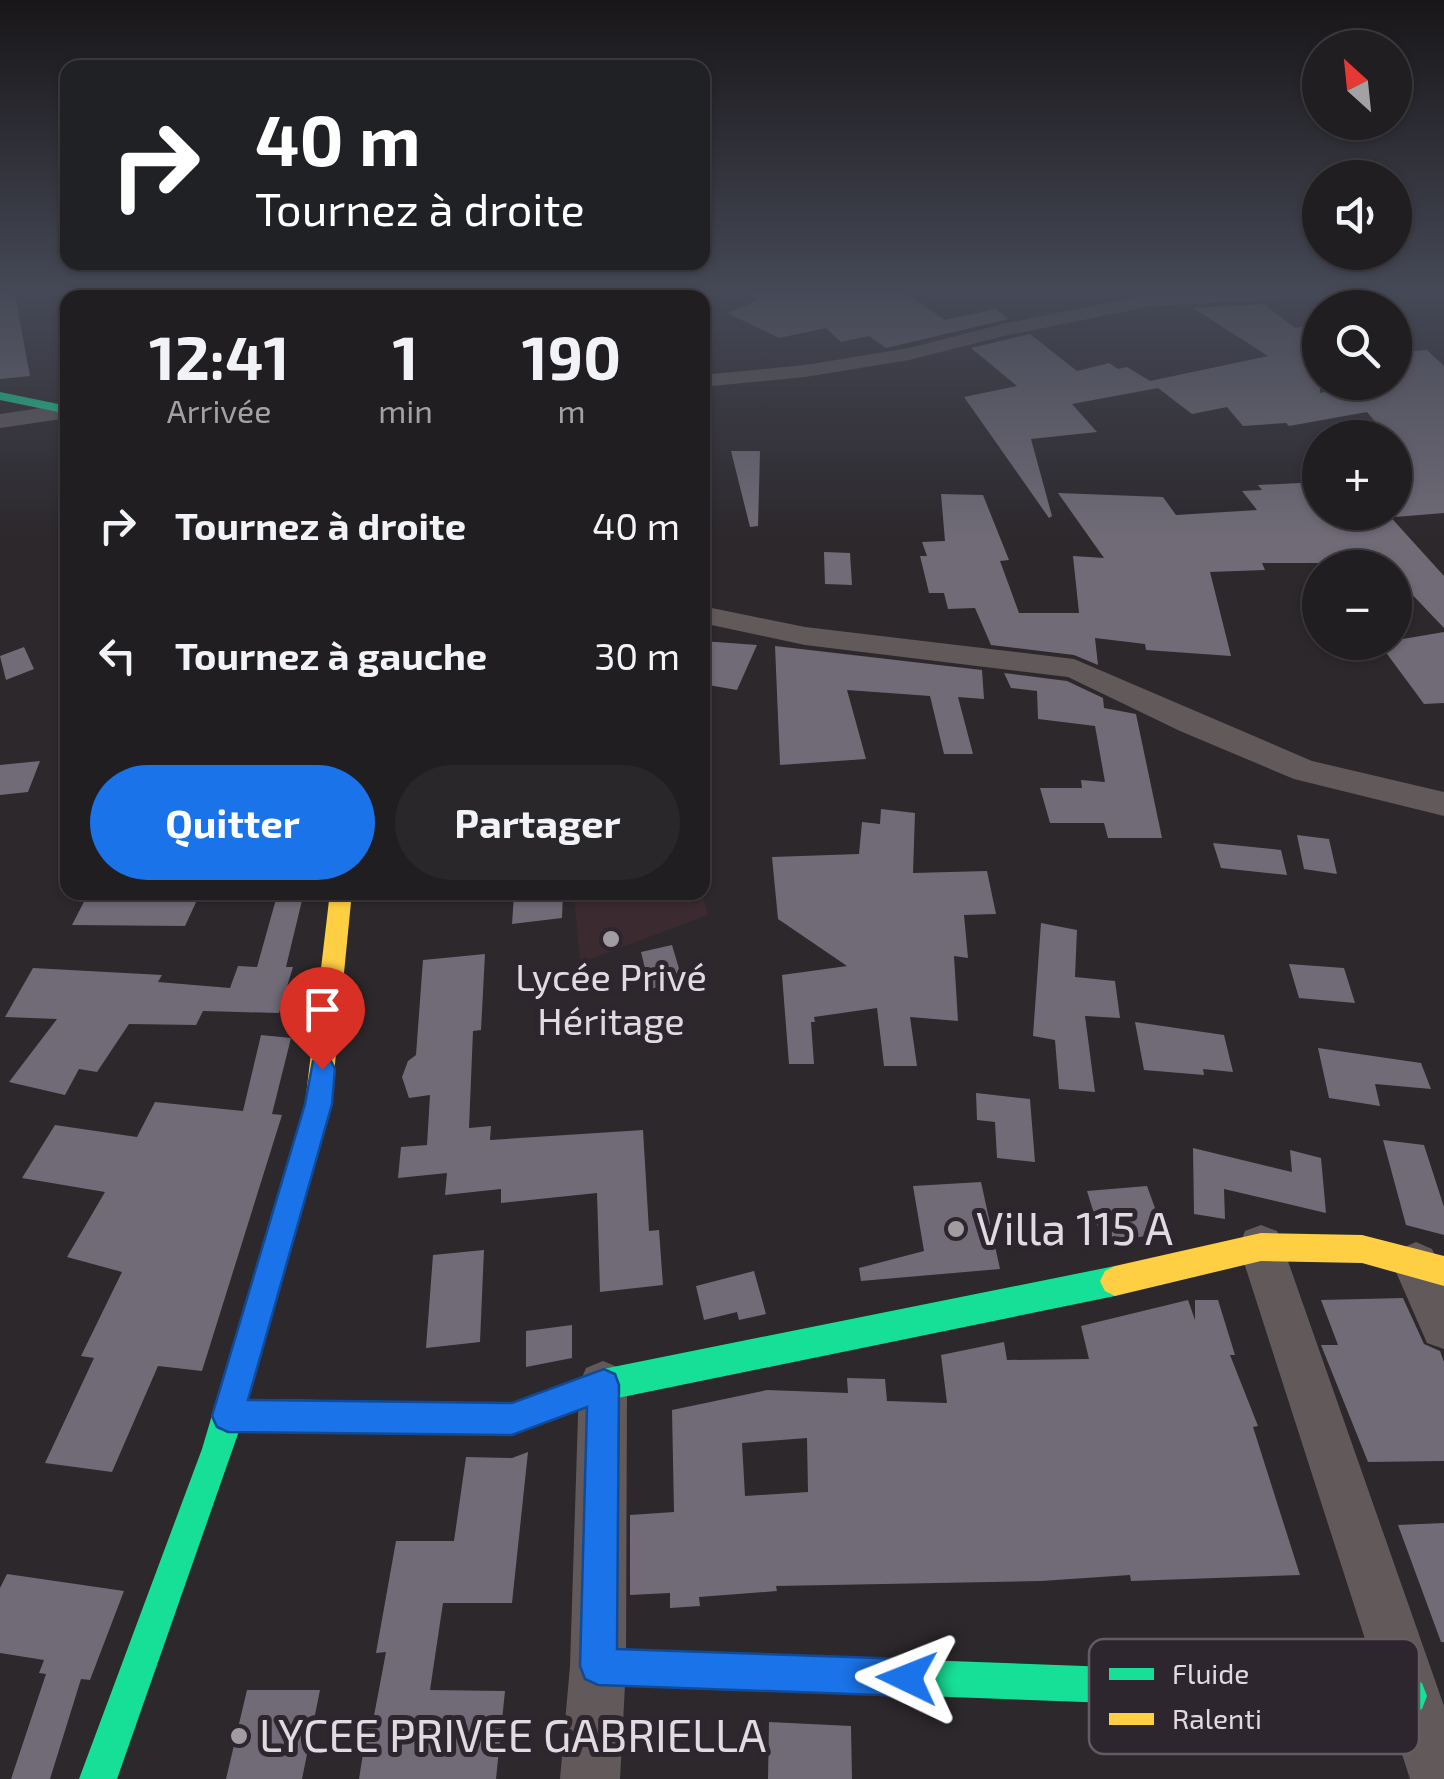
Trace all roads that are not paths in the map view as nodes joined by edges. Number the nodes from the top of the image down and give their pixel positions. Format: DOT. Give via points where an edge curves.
graph roads {
  1 [pos="794,373"];
  2 [pos="710,381"];
  3 [pos="0,396"];
  4 [pos="60,408"];
  5 [pos="60,411"];
  6 [pos="0,420"];
  7 [pos="710,616"];
  8 [pos="1444,804"];
  9 [pos="341,900"];
  10 [pos="1260,1247"];
  11 [pos="1430,1268"];
  12 [pos="1444,1326"];
  13 [pos="604,1385"];
  14 [pos="228,1416"];
  15 [pos="1390,1639"];
  16 [pos="598,1666"];
  17 [pos="1089,1684"];
  18 [pos="1419,1723"];
  19 [pos="98,1779"];
  20 [pos="590,1779"];
  21 [pos="1440,1779"];
  1 -- 2 [label="street"];
  3 -- 4 [label="street"];
  5 -- 6 [label="street"];
  7 -- 8 [label="street" via="805,636 1074,668 1305,771"];
  9 -- 14 [label="street" via="318,1104"];
  10 -- 11 [label="street" via="1362,1249"];
  10 -- 13 [label="street"];
  10 -- 15 [label="street"];
  11 -- 12 [label="street"];
  13 -- 14 [label="street" via="512,1419"];
  13 -- 16 [label="street"];
  14 -- 19 [label="street"];
  16 -- 17 [label="street"];
  16 -- 20 [label="street"];
  18 -- 21 [label="street"];
}
